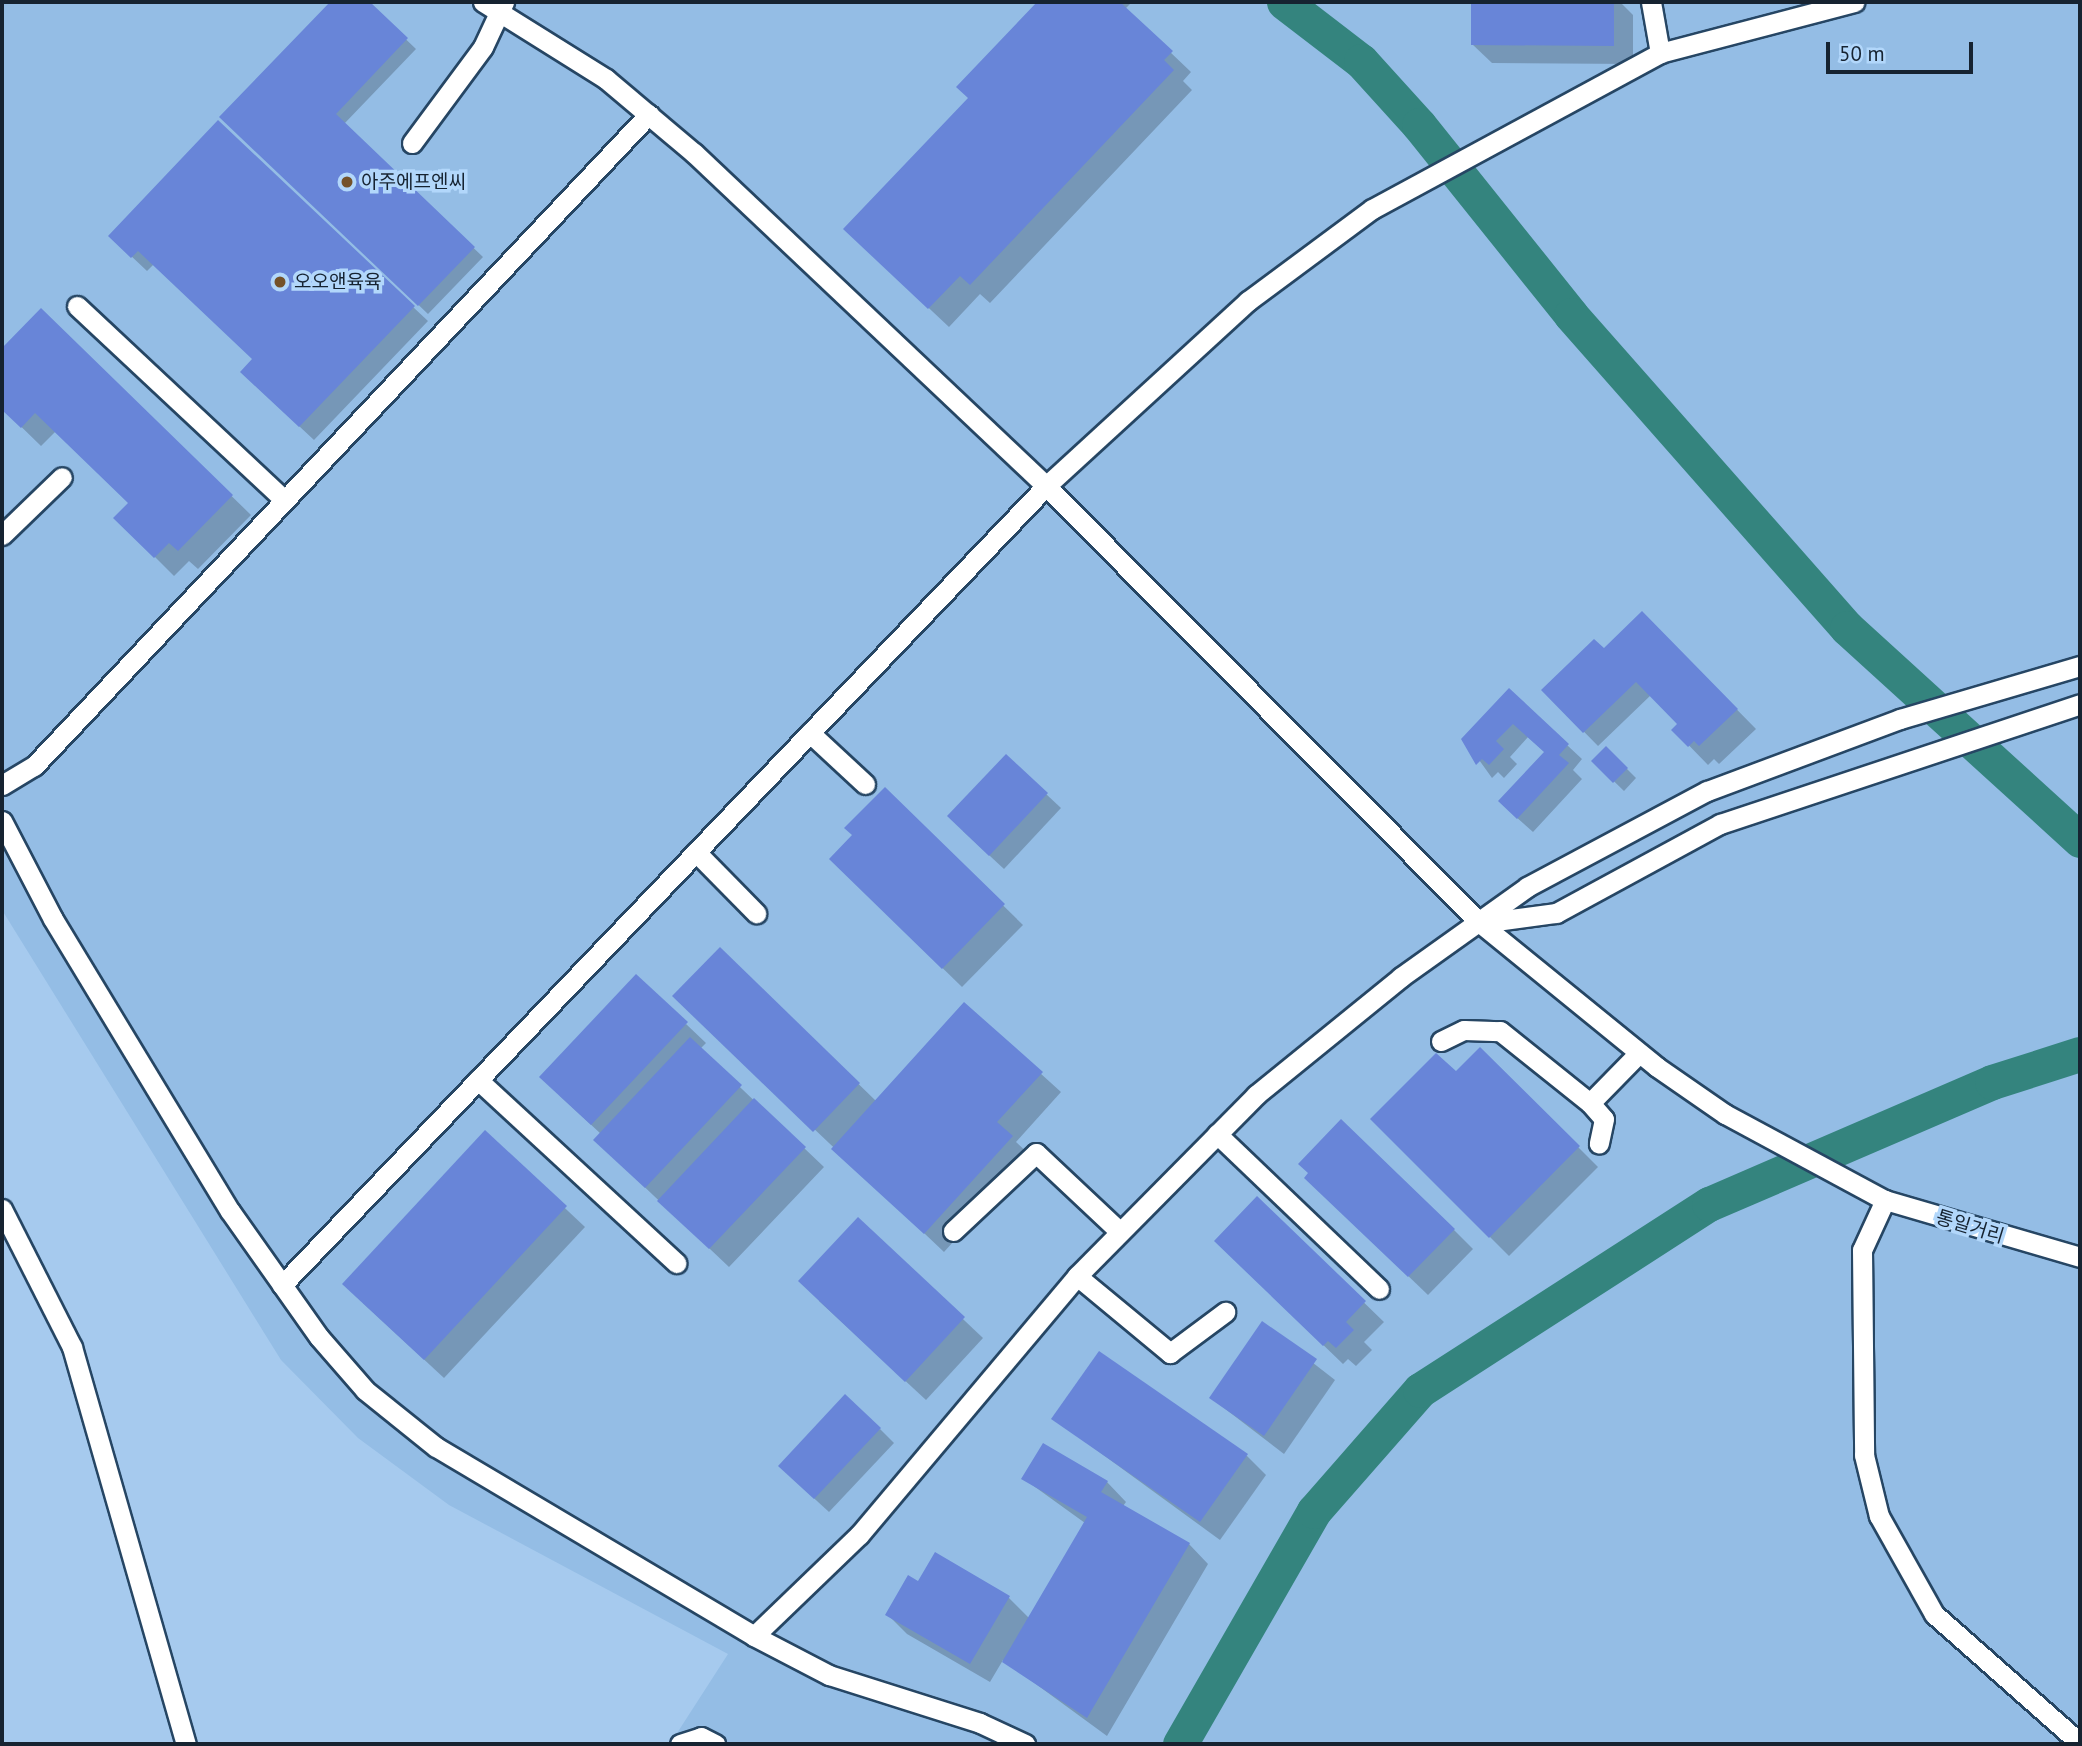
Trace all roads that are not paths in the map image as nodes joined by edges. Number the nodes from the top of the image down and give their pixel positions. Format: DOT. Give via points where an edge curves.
graph roads {
  1 [pos="1651,2"];
  2 [pos="1854,2"];
  3 [pos="496,5"];
  4 [pos="1660,53"];
  5 [pos="649,114"];
  6 [pos="412,143"];
  7 [pos="76,306"];
  8 [pos="62,477"];
  9 [pos="1046,486"];
  10 [pos="283,499"];
  11 [pos="2,535"];
  12 [pos="2080,666"];
  13 [pos="2080,704"];
  14 [pos="810,733"];
  15 [pos="864,784"];
  16 [pos="2,785"];
  17 [pos="2,821"];
  18 [pos="696,852"];
  19 [pos="756,913"];
  20 [pos="1480,923"];
  21 [pos="1440,1041"];
  22 [pos="1639,1053"];
  23 [pos="478,1080"];
  24 [pos="1590,1102"];
  25 [pos="1217,1134"];
  26 [pos="1600,1143"];
  27 [pos="1885,1200"];
  28 [pos="2,1209"];
  29 [pos="953,1231"];
  30 [pos="1121,1232"];
  31 [pos="2080,1257"];
  32 [pos="676,1263"];
  33 [pos="1077,1276"];
  34 [pos="282,1285"];
  35 [pos="1379,1289"];
  36 [pos="1225,1312"];
  37 [pos="754,1636"];
  38 [pos="2080,1743"];
  39 [pos="186,1744"];
  40 [pos="680,1744"];
  41 [pos="715,1744"];
  42 [pos="1025,1744"];
  1 -- 4 [label="street"];
  2 -- 4 [label="street"];
  3 -- 5 [label="street, 통일거리"];
  3 -- 6 [label="street" via="483,47"];
  4 -- 9 [label="street" via="1372,209 1248,301"];
  5 -- 9 [label="street, 통일거리"];
  5 -- 10 [label="street"];
  7 -- 10 [label="street"];
  8 -- 11 [label="street"];
  9 -- 14 [label="street"];
  9 -- 20 [label="street, 통일거리"];
  10 -- 16 [label="street" via="34,766"];
  12 -- 20 [label="street" via="1900,719 1707,791 1527,887"];
  13 -- 20 [label="street" via="1942,745 1720,824 1556,913"];
  14 -- 15 [label="street"];
  14 -- 18 [label="street"];
  17 -- 34 [label="street" via="67,943"];
  18 -- 19 [label="street"];
  18 -- 23 [label="street"];
  20 -- 22 [label="street, 통일거리"];
  20 -- 25 [label="street" via="1381,994"];
  21 -- 24 [label="street" via="1464,1030 1500,1031"];
  22 -- 24 [label="street"];
  22 -- 27 [label="street, 통일거리" via="1725,1114"];
  23 -- 32 [label="street"];
  23 -- 34 [label="street"];
  24 -- 26 [label="street" via="1604,1119"];
  25 -- 30 [label="street"];
  25 -- 35 [label="street"];
  27 -- 31 [label="street, 통일거리"];
  27 -- 38 [label="street" via="1862,1250 1864,1455 1879,1516 1934,1614"];
  28 -- 39 [label="street" via="72,1348"];
  29 -- 30 [label="street" via="1036,1153"];
  30 -- 33 [label="street"];
  33 -- 36 [label="street" via="1170,1353"];
  33 -- 37 [label="street" via="859,1535"];
  34 -- 37 [label="street" via="365,1390 436,1447"];
  37 -- 42 [label="street" via="829,1675 980,1723"];
  40 -- 41 [label="street" via="701,1737"];
}
